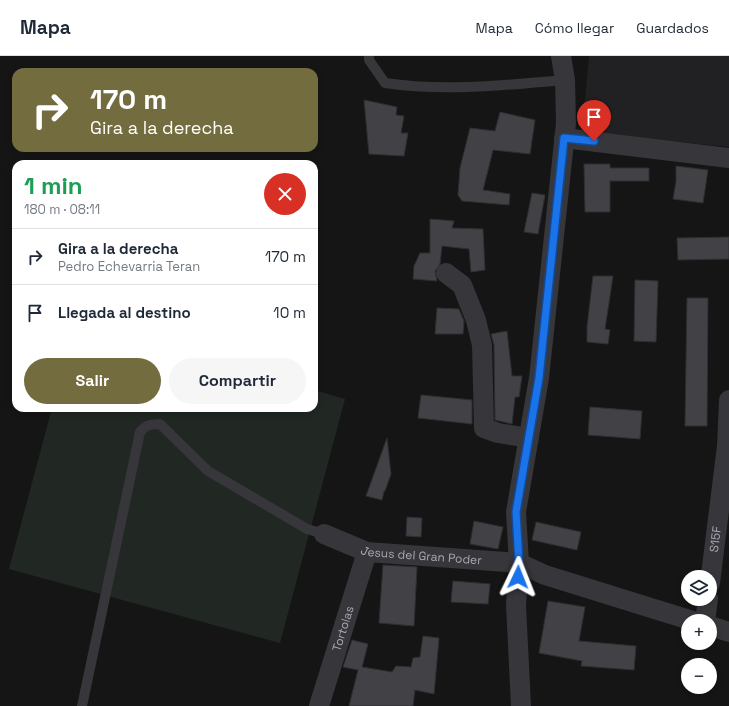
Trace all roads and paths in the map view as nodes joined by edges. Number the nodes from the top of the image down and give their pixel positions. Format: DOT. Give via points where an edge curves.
graph roads {
  1 [pos="369,56"];
  2 [pos="561,56"];
  3 [pos="565,80"];
  4 [pos="564,138"];
  5 [pos="729,158"];
  6 [pos="446,273"];
  7 [pos="729,400"];
  8 [pos="529,438"];
  9 [pos="324,534"];
  10 [pos="367,552"];
  11 [pos="519,563"];
  12 [pos="712,570"];
  13 [pos="681,617"];
  14 [pos="717,628"];
  15 [pos="729,632"];
  16 [pos="82,706"];
  17 [pos="319,706"];
  18 [pos="521,706"];
  1 -- 3 [label="lane" via="369,60 385,83 410,87 465,88"];
  2 -- 3 [label="street"];
  3 -- 4 [label="street"];
  4 -- 5 [label="street"];
  4 -- 8 [label="street" via="539,378"];
  6 -- 8 [label="street" via="462,286 476,320 482,345 484,428"];
  7 -- 12 [label="street, S15F" via="727,446"];
  8 -- 11 [label="street" via="516,512"];
  9 -- 10 [label="street, Jesus del Gran Poder"];
  9 -- 16 [label="lane, Jesus del Gran Poder" via="307,529 208,471 160,424 144,427 140,432"];
  10 -- 11 [label="street, Jesus del Gran Poder"];
  10 -- 17 [label="street, Tortolas"];
  11 -- 13 [label="street, Jesus del Gran Poder" via="545,575"];
  11 -- 18 [label="street" via="516,606"];
  14 -- 15 [label="street"];
}
